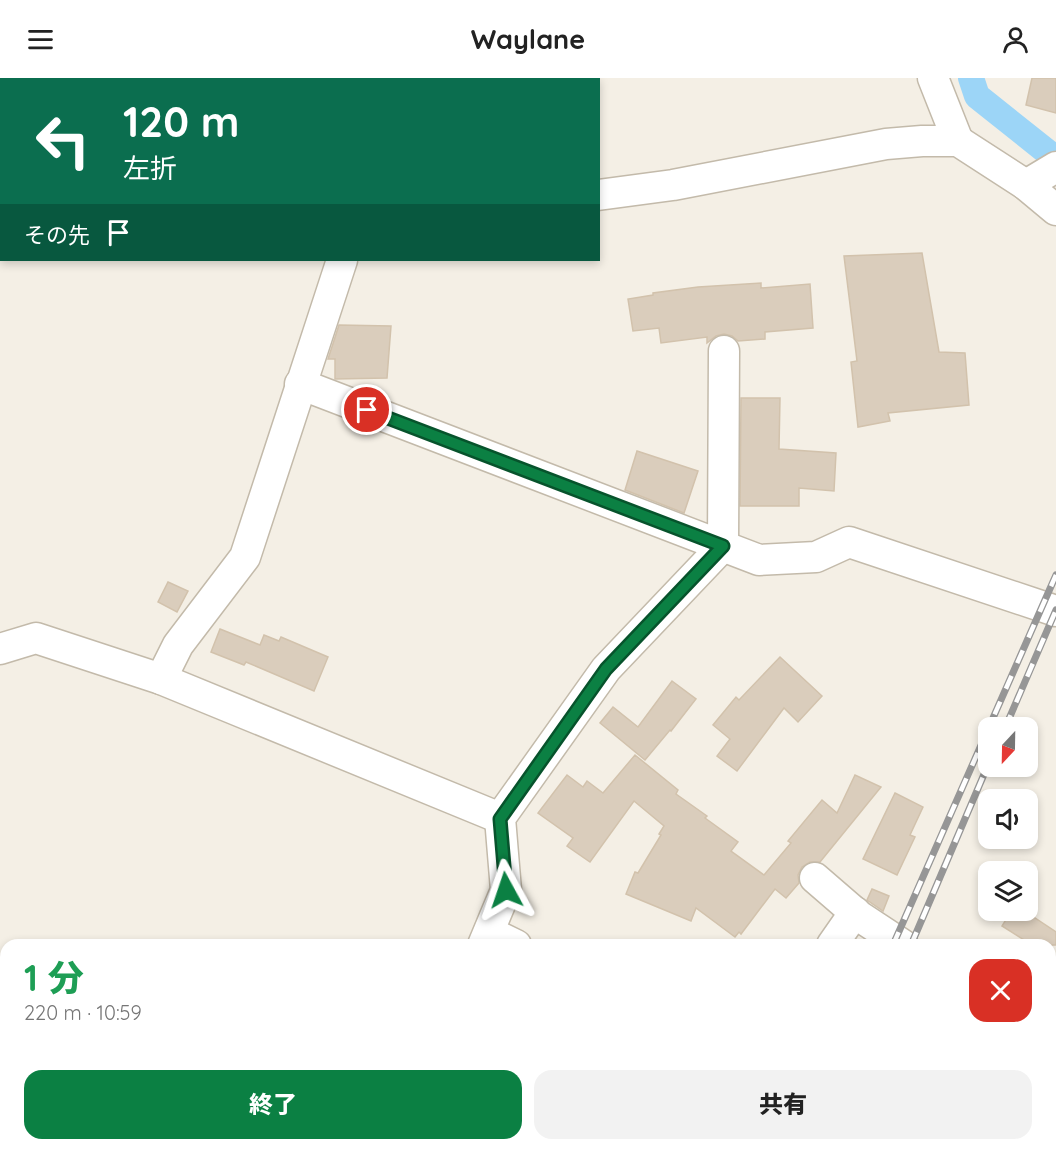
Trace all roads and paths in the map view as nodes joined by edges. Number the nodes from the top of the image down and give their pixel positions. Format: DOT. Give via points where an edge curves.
graph roads {
  1 [pos="933,78"];
  2 [pos="958,141"];
  3 [pos="1040,177"];
  4 [pos="600,195"];
  5 [pos="1056,210"];
  6 [pos="342,261"];
  7 [pos="724,351"];
  8 [pos="300,384"];
  9 [pos="723,546"];
  10 [pos="1056,611"];
  11 [pos="0,649"];
  12 [pos="161,679"];
  13 [pos="500,819"];
  14 [pos="815,878"];
  15 [pos="855,912"];
  16 [pos="486,939"];
  17 [pos="836,939"];
  18 [pos="894,939"];
  1 -- 2 [label="street"];
  2 -- 3 [label="street"];
  2 -- 4 [label="street" via="886,144 673,185"];
  3 -- 5 [label="street"];
  6 -- 8 [label="street"];
  7 -- 9 [label="street"];
  8 -- 9 [label="street"];
  8 -- 12 [label="street" via="245,557 178,645"];
  9 -- 10 [label="street" via="759,560 816,557 849,542"];
  9 -- 13 [label="street" via="606,669"];
  11 -- 12 [label="street" via="36,638"];
  12 -- 13 [label="street"];
  13 -- 16 [label="street" via="506,890"];
  14 -- 15 [label="street"];
  15 -- 17 [label="street"];
  15 -- 18 [label="street"];
}
